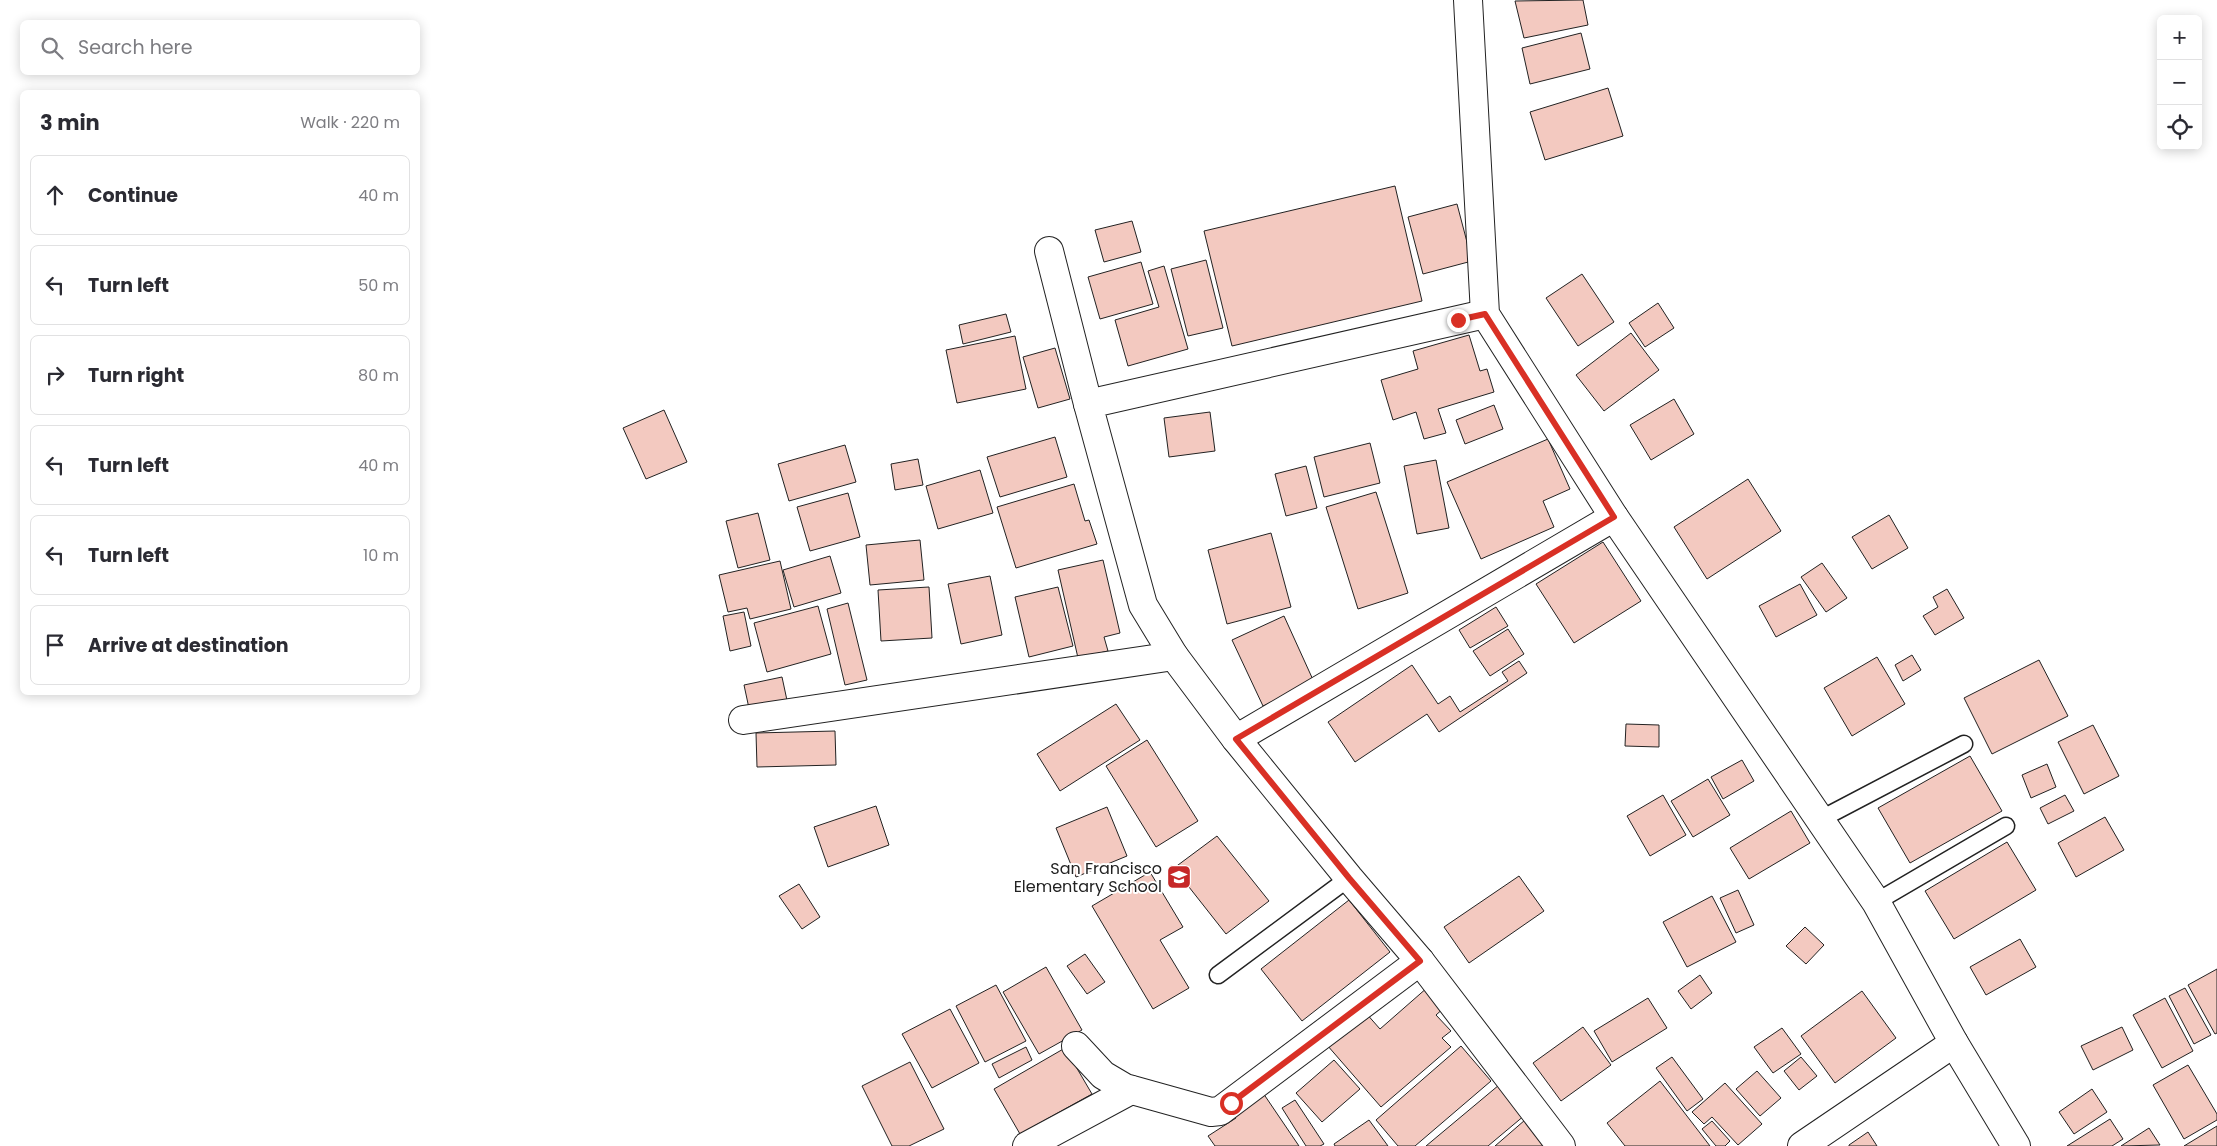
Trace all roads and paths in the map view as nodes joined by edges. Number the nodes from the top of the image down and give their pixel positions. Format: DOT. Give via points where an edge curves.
graph roads {
  1 [pos="1468,0"];
  2 [pos="1049,251"];
  3 [pos="1485,314"];
  4 [pos="1088,404"];
  5 [pos="1614,517"];
  6 [pos="1174,656"];
  7 [pos="743,720"];
  8 [pos="1236,739"];
  9 [pos="1964,744"];
  10 [pos="1821,819"];
  11 [pos="2006,826"];
  12 [pos="1349,878"];
  13 [pos="1876,902"];
  14 [pos="1420,961"];
  15 [pos="1218,975"];
  16 [pos="1954,1042"];
  17 [pos="1076,1046"];
  18 [pos="1131,1090"];
  19 [pos="1027,1146"];
  20 [pos="1561,1146"];
  21 [pos="1802,1146"];
  22 [pos="2016,1146"];
  1 -- 3 [label="street"];
  2 -- 4 [label="street"];
  3 -- 4 [label="street"];
  3 -- 5 [label="street"];
  4 -- 6 [label="street" via="1143,605"];
  5 -- 8 [label="street"];
  5 -- 10 [label="street"];
  6 -- 7 [label="street"];
  6 -- 8 [label="street"];
  8 -- 12 [label="street"];
  9 -- 10 [label="lane"];
  10 -- 13 [label="street"];
  11 -- 13 [label="lane"];
  12 -- 14 [label="street"];
  12 -- 15 [label="lane"];
  13 -- 16 [label="street"];
  14 -- 18 [label="street" via="1220,1111 1211,1112"];
  14 -- 20 [label="street"];
  16 -- 21 [label="street"];
  16 -- 22 [label="street"];
  17 -- 18 [label="street" via="1103,1075"];
  18 -- 19 [label="street"];
}
